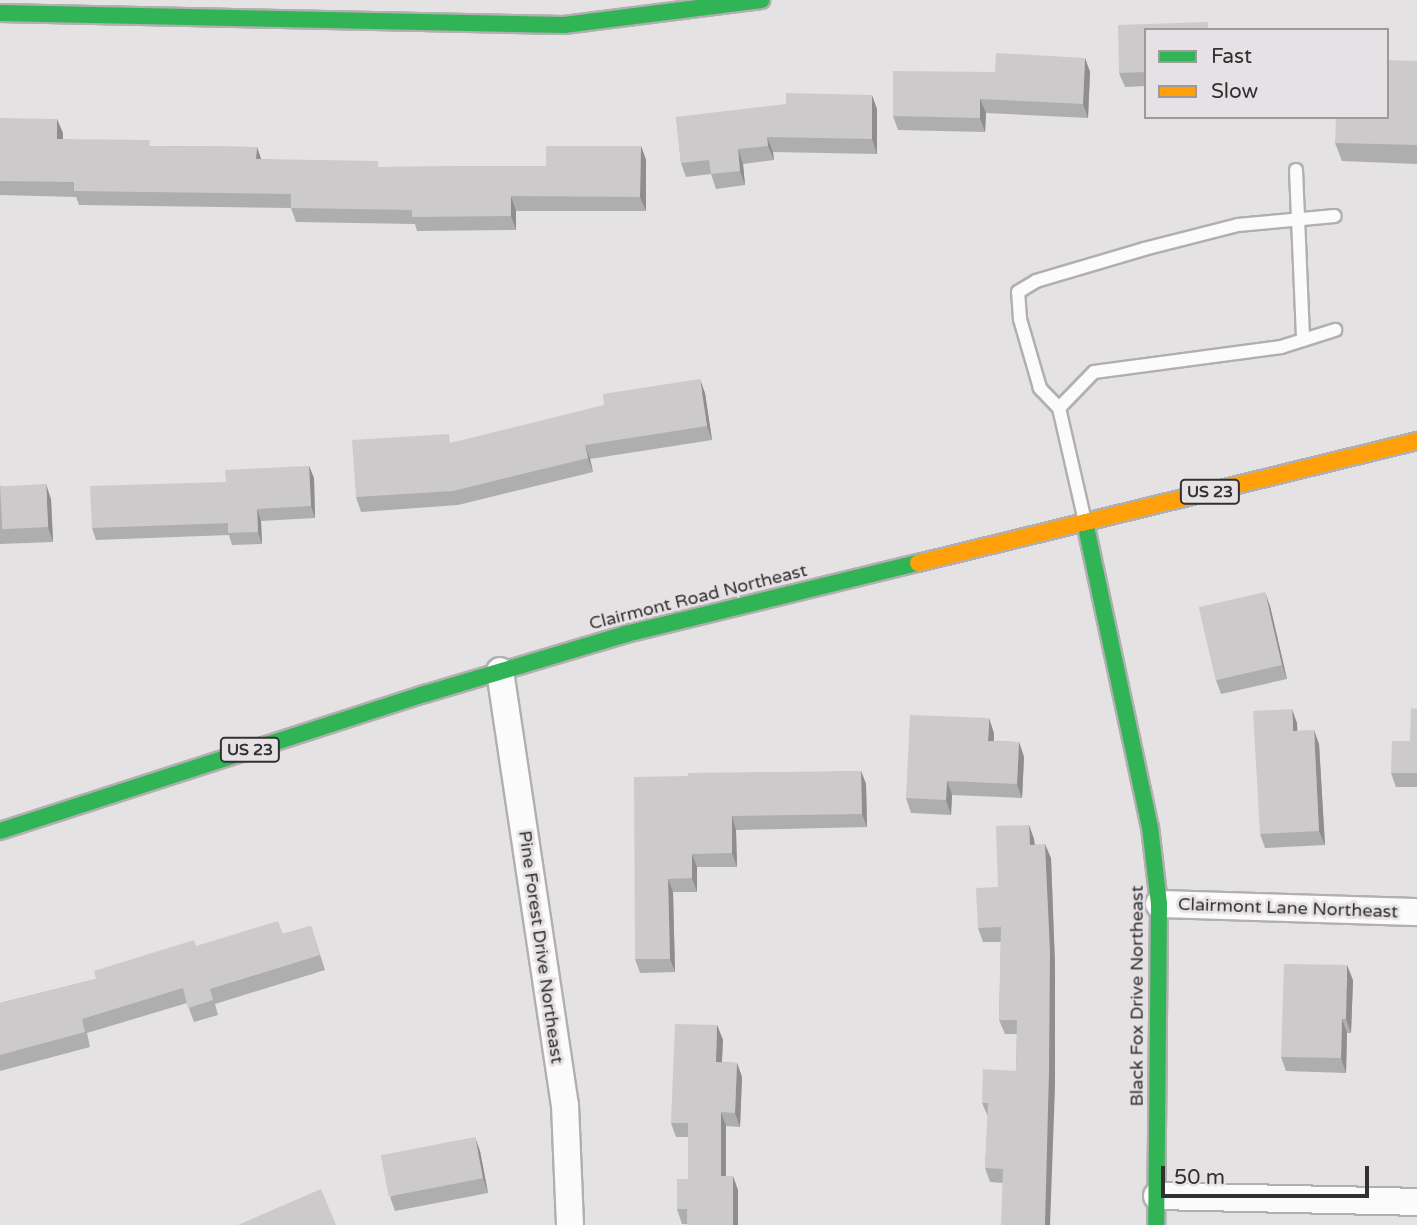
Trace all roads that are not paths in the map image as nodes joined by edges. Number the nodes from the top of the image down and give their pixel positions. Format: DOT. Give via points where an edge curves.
graph roads {
  1 [pos="761,0"];
  2 [pos="0,13"];
  3 [pos="1296,170"];
  4 [pos="1335,216"];
  5 [pos="1298,219"];
  6 [pos="1335,330"];
  7 [pos="1303,340"];
  8 [pos="1059,408"];
  9 [pos="1417,442"];
  10 [pos="1085,522"];
  11 [pos="500,671"];
  12 [pos="0,831"];
  13 [pos="1158,904"];
  14 [pos="1417,912"];
  15 [pos="1157,1196"];
  16 [pos="1417,1202"];
  17 [pos="570,1225"];
  18 [pos="1156,1225"];
  1 -- 2 [label="street" via="564,25"];
  3 -- 5 [label="lane"];
  4 -- 5 [label="lane"];
  5 -- 7 [label="lane"];
  5 -- 8 [label="lane" via="1238,225 1144,248 1036,281 1018,292 1020,318 1040,388"];
  6 -- 7 [label="lane"];
  7 -- 8 [label="lane" via="1281,347 1094,372"];
  8 -- 10 [label="lane"];
  9 -- 10 [label="street, Clairmont Road Northeast / US 23"];
  10 -- 11 [label="street, Clairmont Road Northeast / US 23" via="639,631"];
  10 -- 13 [label="street, Black Fox Drive Northeast" via="1150,827"];
  11 -- 12 [label="street, Clairmont Road Northeast / US 23"];
  11 -- 17 [label="street, Pine Forest Drive Northeast" via="565,1105"];
  13 -- 14 [label="street, Clairmont Lane Northeast"];
  13 -- 15 [label="street, Black Fox Drive Northeast"];
  15 -- 16 [label="street"];
  15 -- 18 [label="street, Black Fox Drive Northeast"];
}
